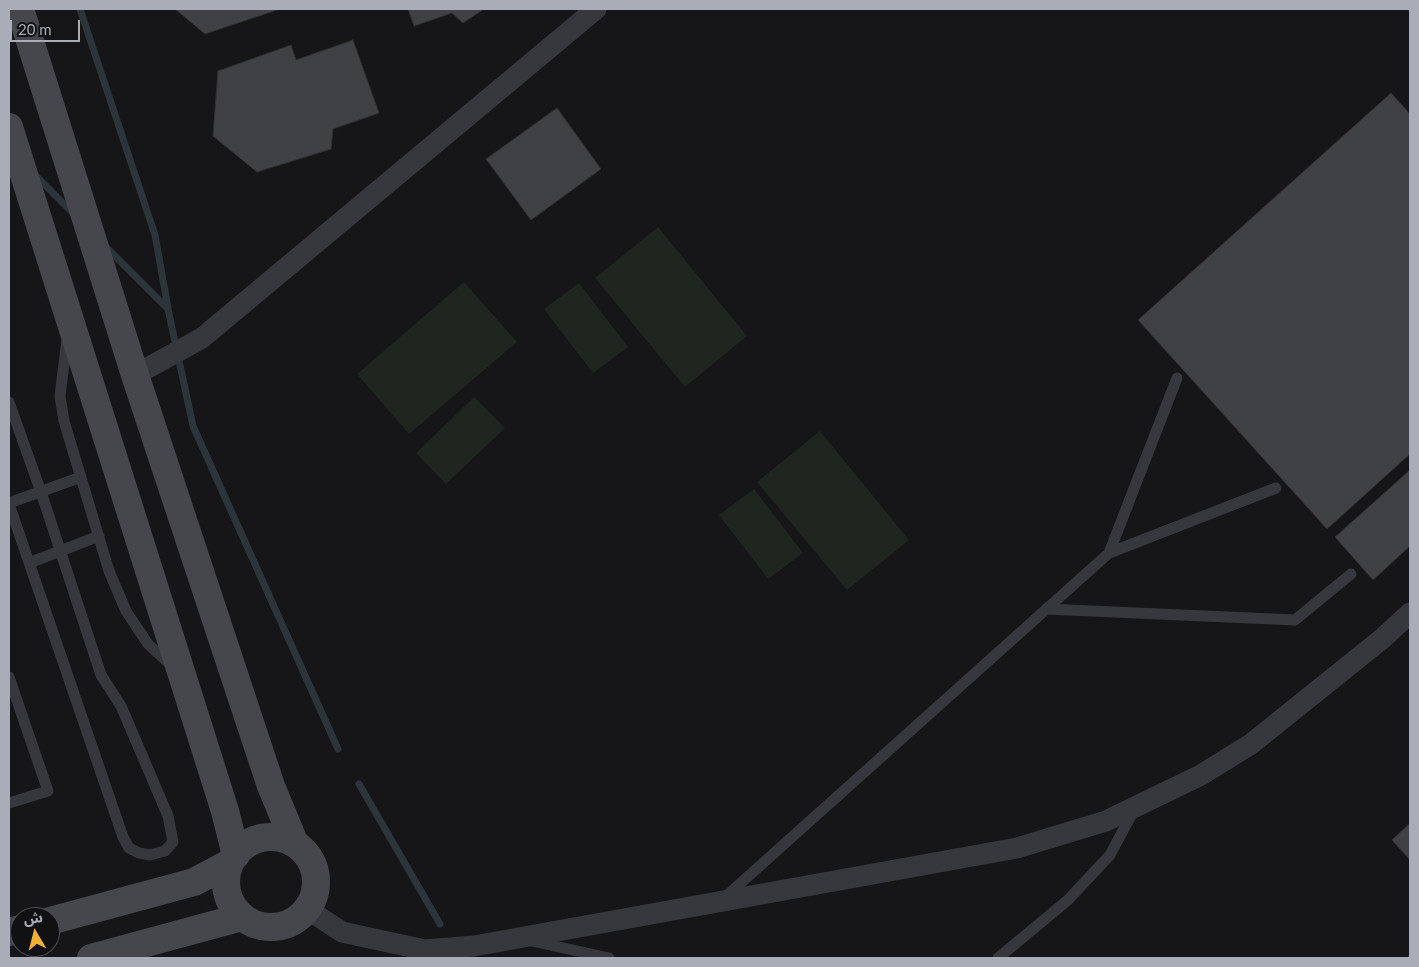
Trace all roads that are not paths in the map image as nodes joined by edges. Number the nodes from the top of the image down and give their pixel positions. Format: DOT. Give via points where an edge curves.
graph roads {
  1 [pos="20,9"];
  2 [pos="596,9"];
  3 [pos="9,127"];
  4 [pos="70,320"];
  5 [pos="135,375"];
  6 [pos="1177,378"];
  7 [pos="9,402"];
  8 [pos="80,477"];
  9 [pos="1276,488"];
  10 [pos="41,492"];
  11 [pos="9,504"];
  12 [pos="98,536"];
  13 [pos="61,552"];
  14 [pos="1109,553"];
  15 [pos="29,563"];
  16 [pos="1351,574"];
  17 [pos="1046,610"];
  18 [pos="1410,613"];
  19 [pos="182,676"];
  20 [pos="9,677"];
  21 [pos="9,803"];
  22 [pos="1135,807"];
  23 [pos="295,844"];
  24 [pos="233,859"];
  25 [pos="718,902"];
  26 [pos="306,910"];
  27 [pos="242,917"];
  28 [pos="60,918"];
  29 [pos="518,938"];
  30 [pos="91,958"];
  31 [pos="609,958"];
  32 [pos="998,958"];
  1 -- 5 [label="street"];
  2 -- 5 [label="street" via="202,338"];
  3 -- 4 [label="street"];
  4 -- 8 [label="lane" via="60,396"];
  4 -- 19 [label="street"];
  5 -- 23 [label="street" via="271,786"];
  6 -- 14 [label="lane"];
  7 -- 10 [label="lane"];
  8 -- 10 [label="lane"];
  8 -- 12 [label="lane"];
  9 -- 14 [label="lane"];
  10 -- 11 [label="lane"];
  10 -- 13 [label="lane"];
  11 -- 15 [label="lane"];
  12 -- 13 [label="lane"];
  12 -- 19 [label="lane" via="126,612 148,644"];
  13 -- 15 [label="lane"];
  13 -- 15 [label="lane" via="101,675 121,706 168,816 173,842 164,851 139,854 129,848 123,837"];
  14 -- 17 [label="lane"];
  16 -- 17 [label="lane" via="1295,620"];
  17 -- 25 [label="lane"];
  18 -- 22 [label="street" via="1251,744 1201,775"];
  19 -- 24 [label="street" via="225,811"];
  20 -- 21 [label="lane" via="48,791"];
  22 -- 25 [label="street" via="1106,821 1017,848"];
  22 -- 32 [label="lane" via="1110,855 1068,900"];
  23 -- 24 [label="street" via="281,838 266,838 251,842"];
  23 -- 26 [label="street" via="307,855 314,868 314,890"];
  24 -- 27 [label="street" via="226,878 227,893 232,906"];
  24 -- 28 [label="street" via="194,882"];
  25 -- 29 [label="street"];
  26 -- 27 [label="street" via="296,919 276,926 255,924"];
  26 -- 29 [label="street" via="342,932 425,950"];
  27 -- 30 [label="street"];
  29 -- 31 [label="lane"];
}
